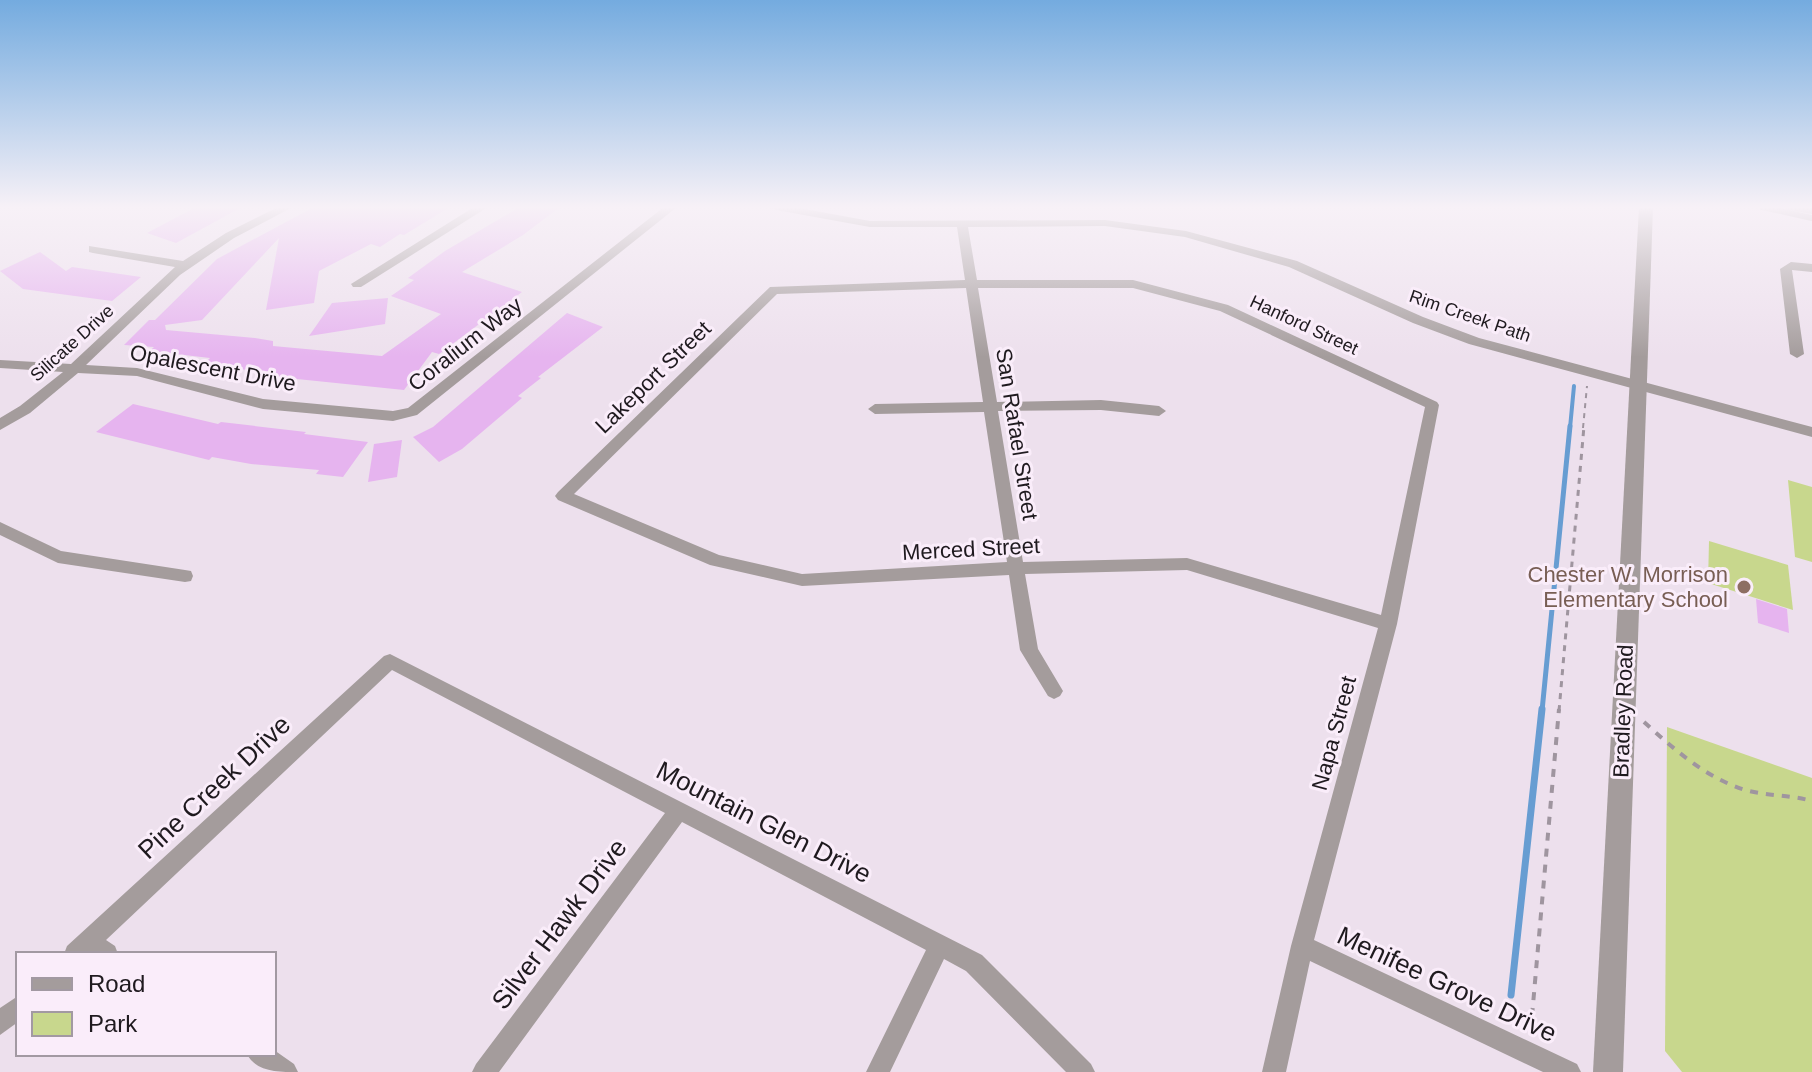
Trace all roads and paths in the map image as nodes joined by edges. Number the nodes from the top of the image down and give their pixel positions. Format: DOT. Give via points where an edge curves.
graph roads {
  1 [pos="140,257"];
  2 [pos="197,257"];
  3 [pos="401,257"];
  4 [pos="608,257"];
  5 [pos="967,257"];
  6 [pos="1268,257"];
  7 [pos="1643,257"];
  8 [pos="186,265"];
  9 [pos="1812,268"];
  10 [pos="357,284"];
  11 [pos="971,284"];
  12 [pos="774,290"];
  13 [pos="1797,354"];
  14 [pos="0,364"];
  15 [pos="73,368"];
  16 [pos="1637,385"];
  17 [pos="1587,386"];
  18 [pos="1432,405"];
  19 [pos="992,408"];
  20 [pos="875,409"];
  21 [pos="1159,411"];
  22 [pos="393,416"];
  23 [pos="0,425"];
  24 [pos="1812,432"];
  25 [pos="563,496"];
  26 [pos="0,528"];
  27 [pos="1016,568"];
  28 [pos="185,576"];
  29 [pos="1388,624"];
  30 [pos="390,661"];
  31 [pos="1054,691"];
  32 [pos="1623,703"];
  33 [pos="1812,801"];
  34 [pos="679,810"];
  35 [pos="940,944"];
  36 [pos="1302,946"];
  37 [pos="90,950"];
  38 [pos="16,1009"];
  39 [pos="1532,1016"];
  40 [pos="0,1023"];
  41 [pos="262,1056"];
  42 [pos="286,1072"];
  43 [pos="484,1072"];
  44 [pos="878,1072"];
  45 [pos="1083,1072"];
  46 [pos="1274,1072"];
  47 [pos="1569,1072"];
  48 [pos="1608,1072"];
  1 -- 8 [label="street"];
  2 -- 8 [label="street, Silicate Drive"];
  3 -- 10 [label="street"];
  4 -- 22 [label="street, Coralium Way" via="412,412"];
  5 -- 11 [label="street, San Rafael Street"];
  6 -- 16 [label="street, Rim Creek Path" via="1445,331"];
  7 -- 16 [label="street, Bradley Road"];
  8 -- 15 [label="street, Silicate Drive"];
  9 -- 13 [label="street" via="1786,269"];
  11 -- 12 [label="street, Hanford Street"];
  11 -- 18 [label="street, Hanford Street" via="1133,284 1167,291 1224,308"];
  11 -- 19 [label="street, San Rafael Street"];
  12 -- 25 [label="street, Lakeport Street"];
  14 -- 15 [label="street, Opalescent Drive"];
  15 -- 22 [label="street, Opalescent Drive" via="137,372 263,404"];
  15 -- 23 [label="street, Silicate Drive"];
  16 -- 24 [label="street, Rim Creek Path"];
  16 -- 32 [label="street, Bradley Road"];
  17 -- 39 [label="path"];
  18 -- 29 [label="street, Napa Street"];
  19 -- 20 [label="street"];
  19 -- 21 [label="street" via="1101,405"];
  19 -- 27 [label="street, San Rafael Street"];
  25 -- 27 [label="street, Merced Street" via="716,561 802,580"];
  26 -- 28 [label="street" via="58,557"];
  27 -- 29 [label="street, Merced Street" via="1187,564"];
  27 -- 31 [label="street, San Rafael Street" via="1029,650"];
  29 -- 36 [label="street, Napa Street"];
  30 -- 34 [label="street, Mountain Glen Drive"];
  30 -- 37 [label="street, Pine Creek Drive"];
  32 -- 33 [label="path" via="1677,752 1725,781 1761,794 1792,794"];
  32 -- 48 [label="street, Bradley Road"];
  34 -- 35 [label="street, Mountain Glen Drive"];
  34 -- 43 [label="street, Silver Hawk Drive"];
  35 -- 44 [label="street"];
  35 -- 45 [label="street, Mountain Glen Drive" via="974,963"];
  36 -- 46 [label="street, Napa Street"];
  36 -- 47 [label="street, Menifee Grove Drive"];
  38 -- 40 [label="street"];
  41 -- 42 [label="street"];
}
